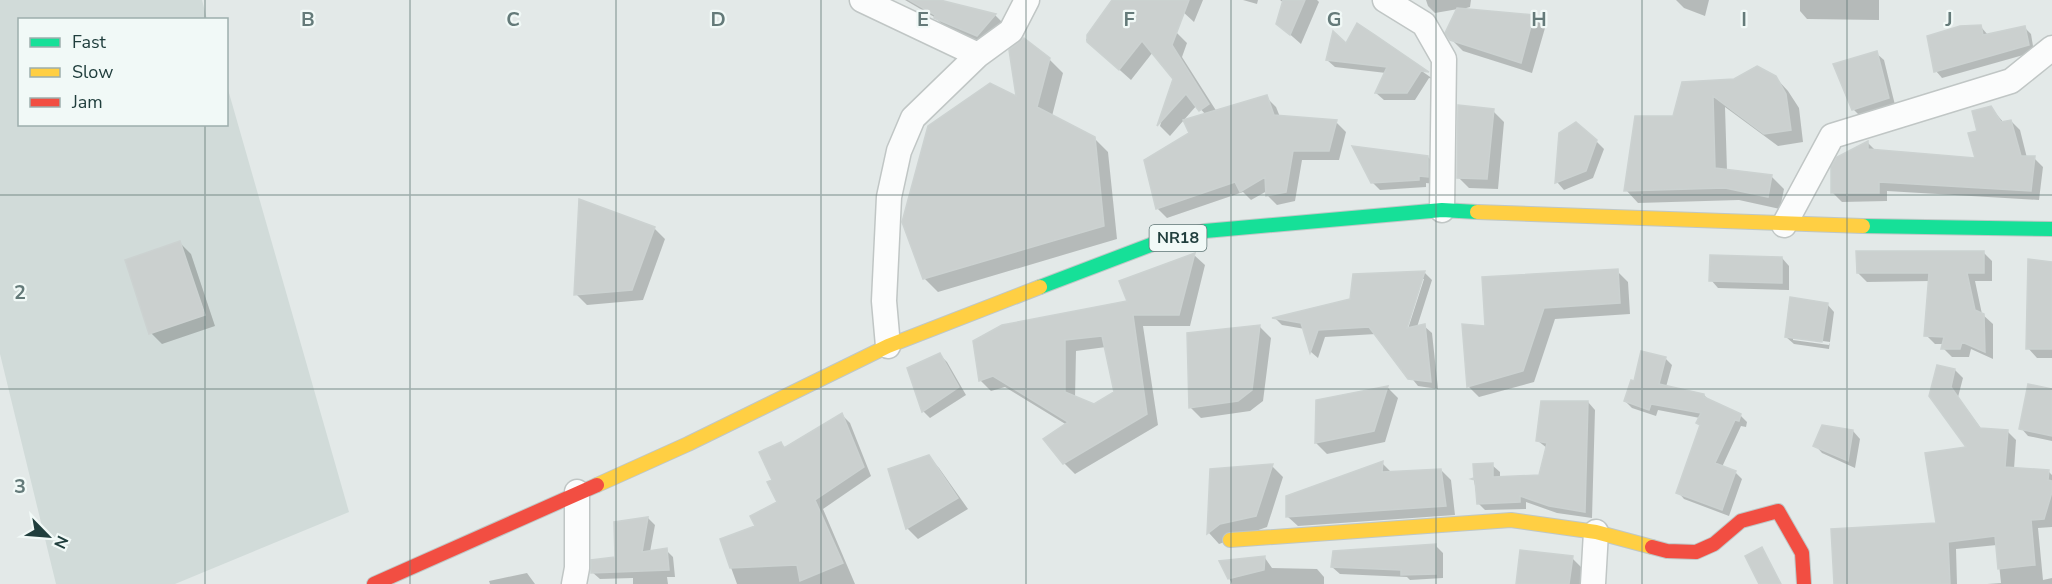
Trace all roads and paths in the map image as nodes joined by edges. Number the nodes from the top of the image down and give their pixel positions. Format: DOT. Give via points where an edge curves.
graph roads {
  1 [pos="862,0"];
  2 [pos="1027,0"];
  3 [pos="1385,0"];
  4 [pos="2052,48"];
  5 [pos="978,55"];
  6 [pos="1442,210"];
  7 [pos="1784,225"];
  8 [pos="2052,229"];
  9 [pos="888,346"];
  10 [pos="577,492"];
  11 [pos="1596,532"];
  12 [pos="1230,540"];
  13 [pos="374,584"];
  14 [pos="574,584"];
  15 [pos="1593,584"];
  16 [pos="1804,584"];
  1 -- 5 [label="street"];
  2 -- 5 [label="street" via="1011,31"];
  3 -- 6 [label="street" via="1424,24 1444,59"];
  4 -- 7 [label="street" via="2011,81 1832,136"];
  5 -- 9 [label="street" via="913,118 899,151 889,197 884,301"];
  6 -- 7 [label="main road, NR18"];
  6 -- 9 [label="main road, NR18" via="1205,231 1153,244"];
  7 -- 8 [label="main road, NR18"];
  9 -- 10 [label="main road, NR18" via="688,444"];
  10 -- 13 [label="main road, NR18"];
  10 -- 14 [label="street"];
  11 -- 12 [label="main road" via="1511,520"];
  11 -- 15 [label="street"];
  11 -- 16 [label="main road" via="1667,551 1696,552 1714,544 1741,521 1778,511 1802,553"];
}
